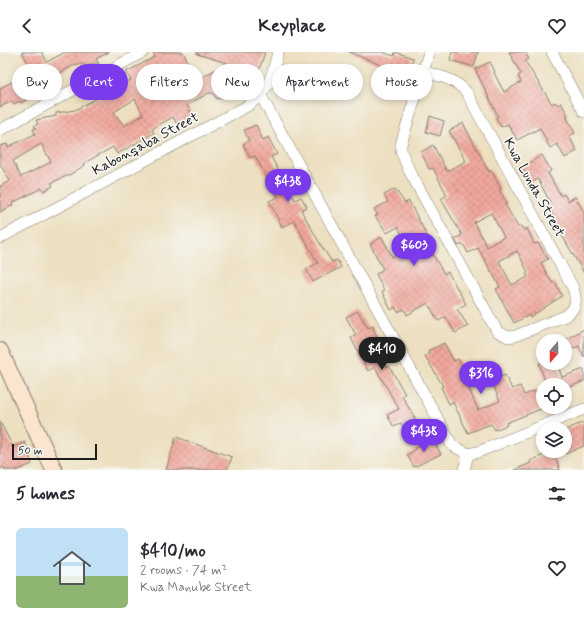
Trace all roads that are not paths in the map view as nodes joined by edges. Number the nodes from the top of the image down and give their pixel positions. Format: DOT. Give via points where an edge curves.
graph roads {
  1 [pos="143,52"];
  2 [pos="278,52"];
  3 [pos="429,52"];
  4 [pos="552,52"];
  5 [pos="426,64"];
  6 [pos="424,72"];
  7 [pos="264,92"];
  8 [pos="256,100"];
  9 [pos="264,100"];
  10 [pos="584,112"];
  11 [pos="0,130"];
  12 [pos="0,238"];
  13 [pos="0,351"];
  14 [pos="584,409"];
  15 [pos="468,454"];
  16 [pos="54,470"];
  17 [pos="464,470"];
  1 -- 11 [label="street"];
  2 -- 7 [label="street, Kabonqaba Street" via="271,80"];
  3 -- 5 [label="street, Kwa Lunda Street"];
  4 -- 10 [label="street"];
  6 -- 6 [label="street, Kwa Lunda Street" via="403,136 401,151 497,331 508,337 515,336 572,312 576,297 572,288 467,93 454,81"];
  8 -- 12 [label="street, Kabonqaba Street"];
  9 -- 15 [label="street" via="452,445"];
  13 -- 16 [label="street"];
  14 -- 15 [label="street" via="487,450"];
  15 -- 17 [label="street"];
}
